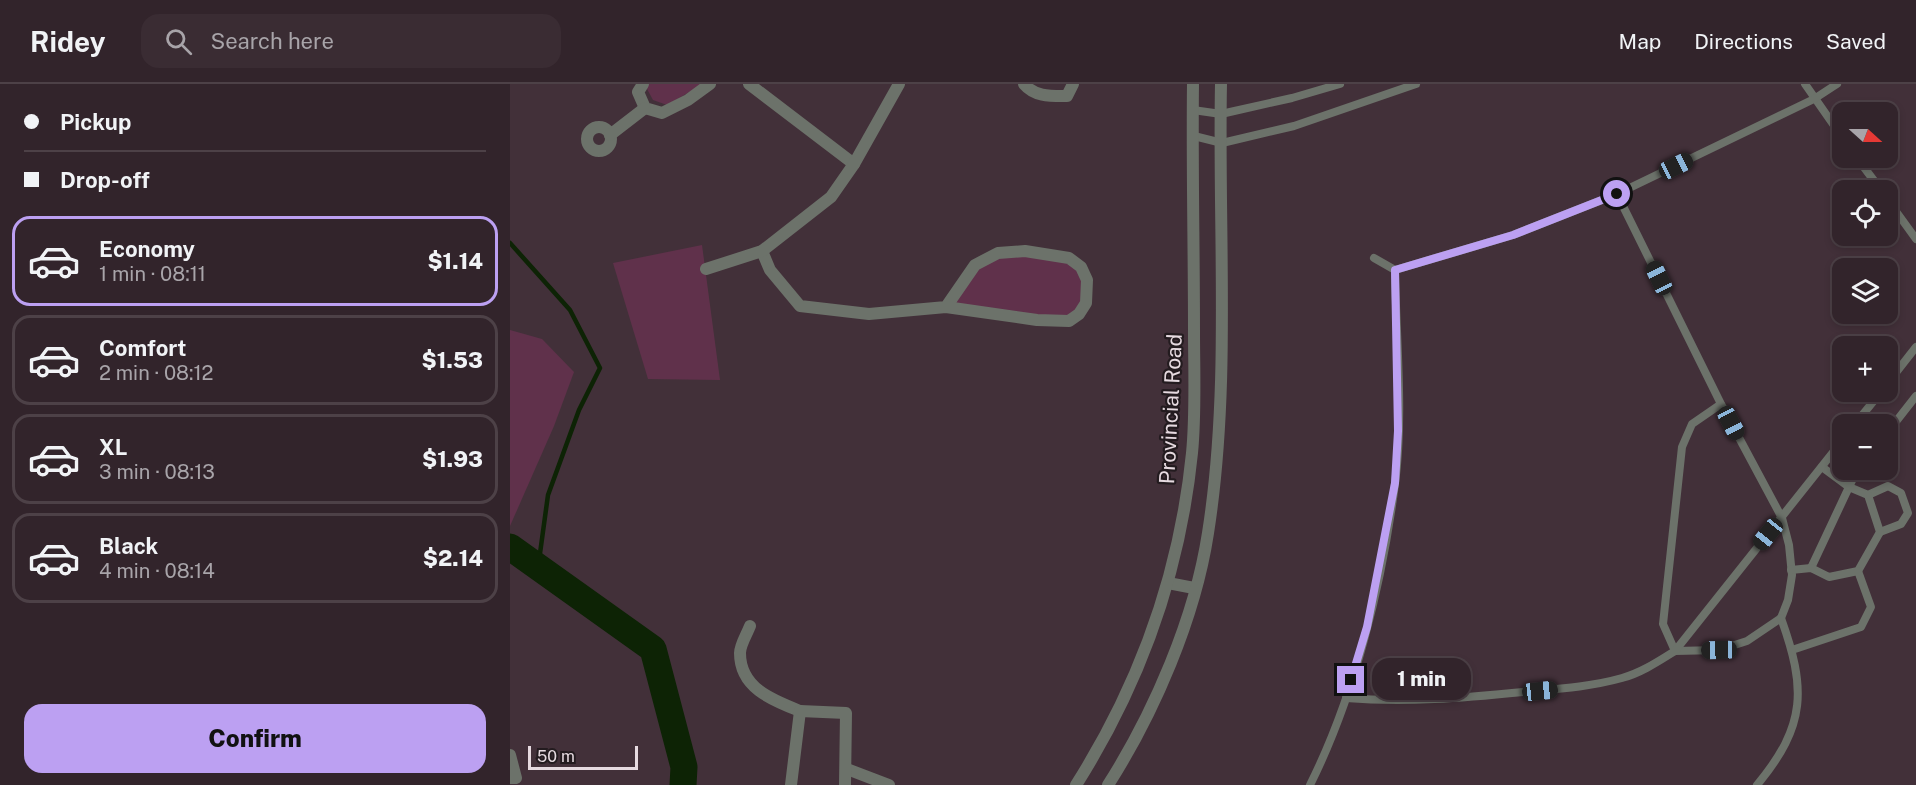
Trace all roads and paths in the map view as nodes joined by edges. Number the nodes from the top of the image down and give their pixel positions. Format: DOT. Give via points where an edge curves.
graph roads {
  1 [pos="643,84"];
  2 [pos="710,84"];
  3 [pos="749,84"];
  4 [pos="899,84"];
  5 [pos="1024,84"];
  6 [pos="1073,84"];
  7 [pos="1193,84"];
  8 [pos="1221,84"];
  9 [pos="1340,84"];
  10 [pos="1416,84"];
  11 [pos="1805,84"];
  12 [pos="1837,84"];
  13 [pos="1814,99"];
  14 [pos="645,108"];
  15 [pos="1193,110"];
  16 [pos="1221,114"];
  17 [pos="1832,123"];
  18 [pos="610,135"];
  19 [pos="1194,136"];
  20 [pos="1222,142"];
  21 [pos="854,164"];
  22 [pos="1617,194"];
  23 [pos="1898,214"];
  24 [pos="1916,239"];
  25 [pos="762,251"];
  26 [pos="1374,258"];
  27 [pos="706,269"];
  28 [pos="1395,270"];
  29 [pos="946,308"];
  30 [pos="1916,347"];
  31 [pos="1898,370"];
  32 [pos="1916,396"];
  33 [pos="1873,402"];
  34 [pos="1721,404"];
  35 [pos="1863,414"];
  36 [pos="1898,419"];
  37 [pos="1832,454"];
  38 [pos="1822,467"];
  39 [pos="1852,480"];
  40 [pos="1849,487"];
  41 [pos="1868,495"];
  42 [pos="1782,518"];
  43 [pos="1880,532"];
  44 [pos="1811,568"];
  45 [pos="1791,570"];
  46 [pos="1858,571"];
  47 [pos="1168,583"];
  48 [pos="1194,588"];
  49 [pos="1781,618"];
  50 [pos="750,626"];
  51 [pos="1792,650"];
  52 [pos="1675,651"];
  53 [pos="1346,698"];
  54 [pos="800,711"];
  55 [pos="510,755"];
  56 [pos="847,769"];
  57 [pos="510,778"];
  58 [pos="791,785"];
  59 [pos="845,785"];
  60 [pos="889,785"];
  61 [pos="1076,785"];
  62 [pos="1108,785"];
  63 [pos="1310,785"];
  64 [pos="1757,785"];
  1 -- 14 [label="street" via="638,92"];
  2 -- 14 [label="street" via="662,113"];
  3 -- 21 [label="street"];
  4 -- 21 [label="street"];
  5 -- 6 [label="street" via="1043,96 1067,96"];
  7 -- 15 [label="street, Provincial Road"];
  8 -- 16 [label="street"];
  9 -- 16 [label="lane"];
  10 -- 20 [label="lane" via="1294,126"];
  11 -- 13 [label="lane"];
  12 -- 13 [label="lane"];
  13 -- 17 [label="lane"];
  13 -- 22 [label="lane"];
  14 -- 18 [label="street"];
  15 -- 16 [label="lane"];
  15 -- 19 [label="street, Provincial Road"];
  16 -- 20 [label="street"];
  19 -- 20 [label="lane"];
  19 -- 47 [label="street, Provincial Road" via="1192,452 1181,531"];
  20 -- 48 [label="street" via="1218,453 1208,536"];
  21 -- 25 [label="street" via="831,197"];
  22 -- 28 [label="lane" via="1513,235"];
  22 -- 34 [label="lane"];
  23 -- 24 [label="lane"];
  25 -- 27 [label="street"];
  25 -- 29 [label="street" via="770,270 800,306 869,314"];
  26 -- 28 [label="lane"];
  28 -- 53 [label="lane" via="1395,483 1367,627"];
  29 -- 29 [label="street" via="1069,321 1086,303 1086,280 1081,267 1069,258 1024,251 998,253 975,266"];
  30 -- 31 [label="lane"];
  32 -- 36 [label="lane"];
  33 -- 35 [label="lane"];
  34 -- 42 [label="lane"];
  34 -- 52 [label="lane" via="1692,424 1682,447 1664,624"];
  37 -- 38 [label="lane"];
  38 -- 40 [label="lane"];
  38 -- 42 [label="lane"];
  39 -- 40 [label="lane"];
  40 -- 41 [label="lane"];
  40 -- 44 [label="lane"];
  41 -- 43 [label="lane"];
  41 -- 43 [label="lane" via="1888,486 1901,493 1908,513 1901,524"];
  42 -- 45 [label="lane"];
  42 -- 52 [label="lane"];
  43 -- 46 [label="lane"];
  44 -- 45 [label="lane"];
  44 -- 46 [label="lane" via="1829,577"];
  45 -- 49 [label="lane" via="1788,600"];
  46 -- 51 [label="lane" via="1872,607 1861,627"];
  47 -- 48 [label="street"];
  47 -- 61 [label="street, Provincial Road" via="1136,675 1105,739"];
  48 -- 62 [label="street" via="1161,684 1129,753"];
  49 -- 51 [label="lane"];
  49 -- 52 [label="lane" via="1747,641 1719,650"];
  50 -- 54 [label="street" via="740,652 748,683 769,699"];
  51 -- 64 [label="lane" via="1800,692 1790,733"];
  52 -- 53 [label="lane" via="1624,678 1584,686 1433,701"];
  53 -- 63 [label="lane"];
  54 -- 56 [label="street" via="846,714"];
  54 -- 58 [label="street"];
  55 -- 57 [label="street" via="516,778"];
  56 -- 59 [label="street"];
  56 -- 60 [label="street"];
}
